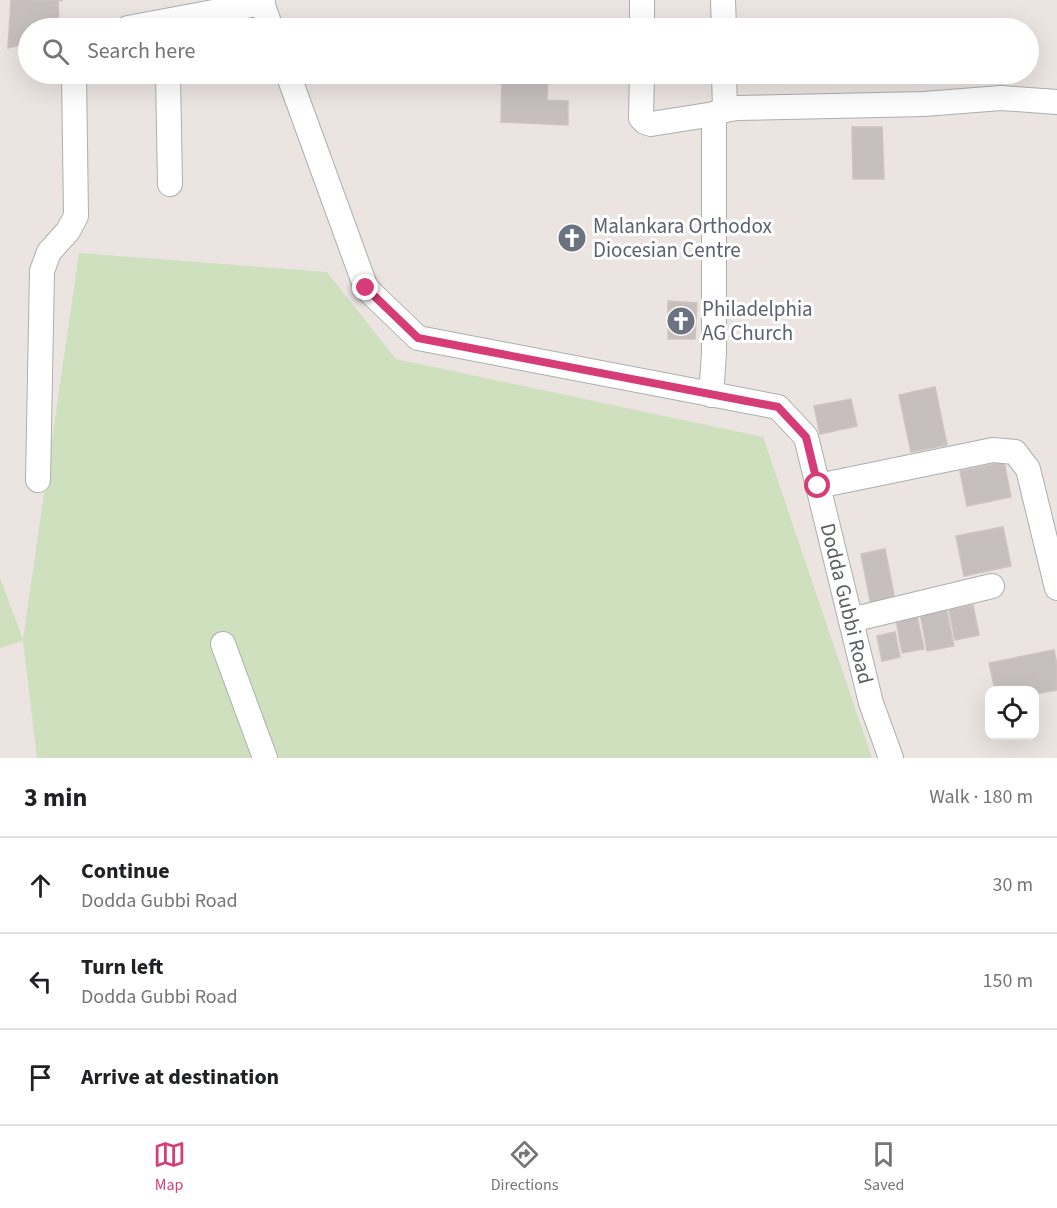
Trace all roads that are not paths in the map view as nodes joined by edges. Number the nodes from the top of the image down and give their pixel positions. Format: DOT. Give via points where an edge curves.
graph roads {
  1 [pos="642,0"];
  2 [pos="723,0"];
  3 [pos="262,1"];
  4 [pos="195,18"];
  5 [pos="268,18"];
  6 [pos="642,18"];
  7 [pos="724,18"];
  8 [pos="75,84"];
  9 [pos="168,84"];
  10 [pos="292,84"];
  11 [pos="642,84"];
  12 [pos="723,84"];
  13 [pos="1057,102"];
  14 [pos="719,112"];
  15 [pos="170,184"];
  16 [pos="711,395"];
  17 [pos="38,480"];
  18 [pos="818,486"];
  19 [pos="992,586"];
  20 [pos="1057,588"];
  21 [pos="851,620"];
  22 [pos="223,644"];
  23 [pos="265,758"];
  24 [pos="891,758"];
  1 -- 6 [label="street"];
  2 -- 7 [label="street"];
  3 -- 4 [label="street"];
  3 -- 5 [label="street"];
  8 -- 17 [label="street" via="76,216 49,252 42,272"];
  9 -- 15 [label="street"];
  10 -- 16 [label="street, Dodda Gubbi Road" via="366,288 418,338"];
  11 -- 14 [label="street" via="641,118 645,122"];
  12 -- 14 [label="street"];
  13 -- 14 [label="street" via="1001,98"];
  14 -- 16 [label="street"];
  16 -- 18 [label="street, Dodda Gubbi Road" via="778,407 806,437"];
  18 -- 20 [label="street" via="993,450 1015,452 1028,469"];
  18 -- 21 [label="street, Dodda Gubbi Road"];
  19 -- 21 [label="street"];
  21 -- 24 [label="street, Dodda Gubbi Road" via="871,703"];
  22 -- 23 [label="street"];
}
